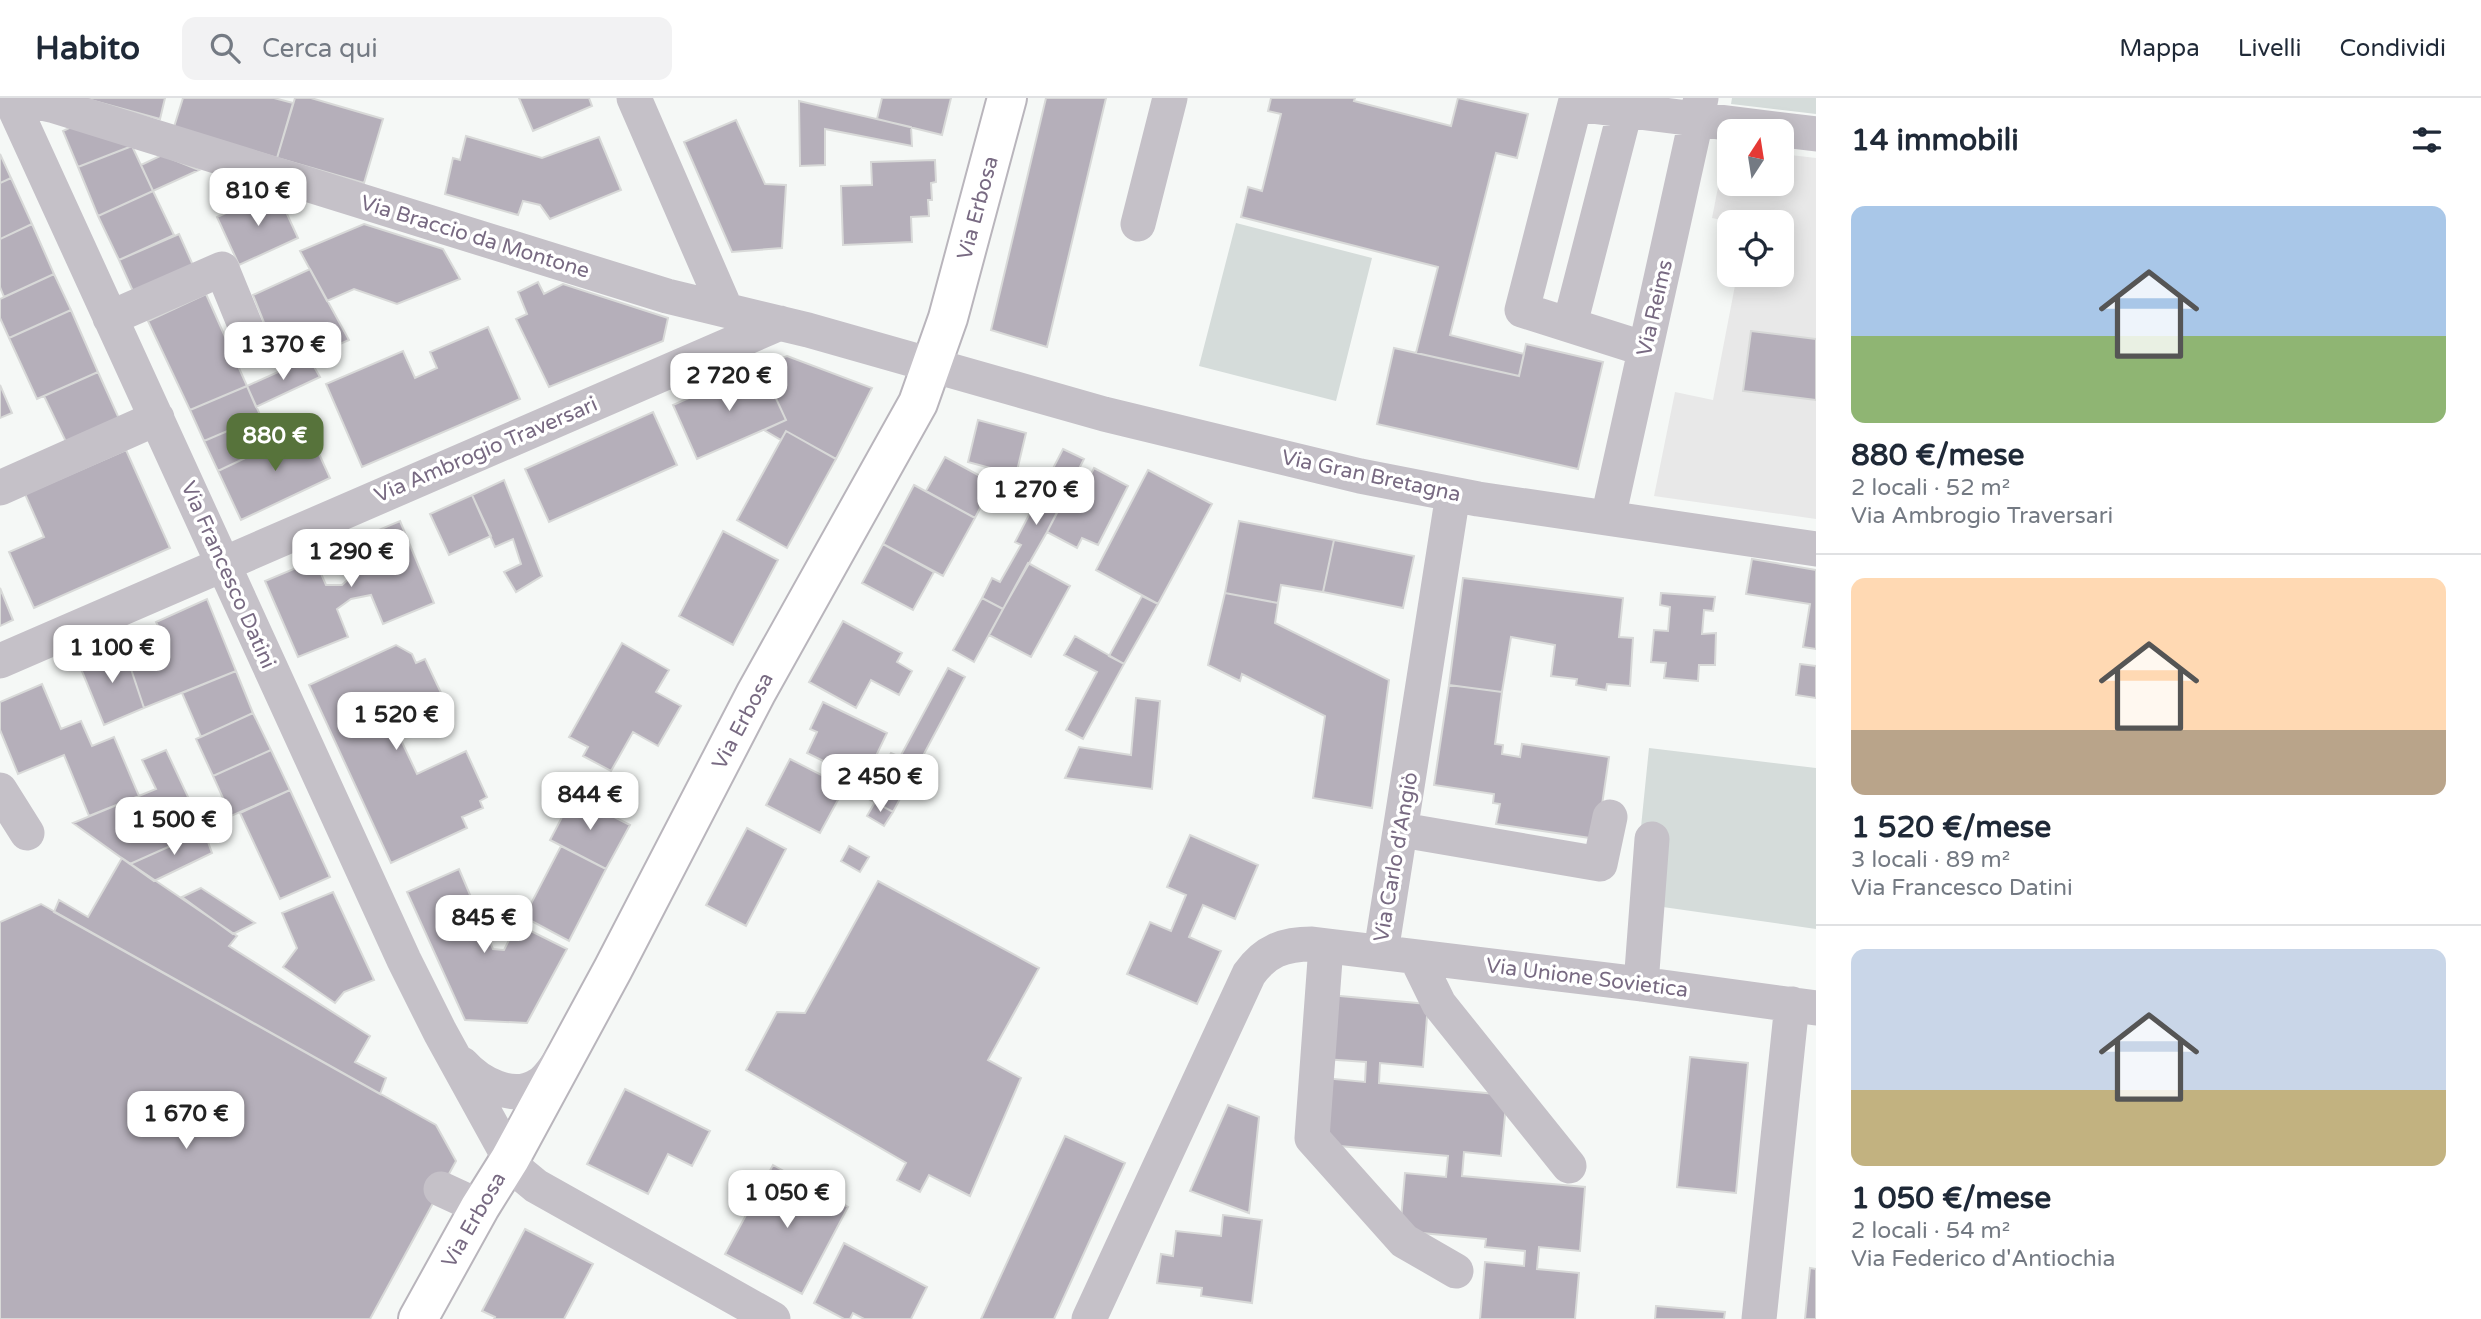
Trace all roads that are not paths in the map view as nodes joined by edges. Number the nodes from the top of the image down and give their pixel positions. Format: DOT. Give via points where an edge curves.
graph roads {
  1 [pos="10,98"];
  2 [pos="19,98"];
  3 [pos="634,98"];
  4 [pos="1007,98"];
  5 [pos="1170,98"];
  6 [pos="1699,109"];
  7 [pos="1625,111"];
  8 [pos="1816,134"];
  9 [pos="1138,224"];
  10 [pos="726,310"];
  11 [pos="110,318"];
  12 [pos="780,323"];
  13 [pos="1570,324"];
  14 [pos="251,340"];
  15 [pos="1645,349"];
  16 [pos="933,367"];
  17 [pos="157,418"];
  18 [pos="0,488"];
  19 [pos="1453,495"];
  20 [pos="1608,518"];
  21 [pos="1816,550"];
  22 [pos="223,564"];
  23 [pos="0,661"];
  24 [pos="0,790"];
  25 [pos="1610,817"];
  26 [pos="1402,830"];
  27 [pos="27,833"];
  28 [pos="1651,839"];
  29 [pos="1326,946"];
  30 [pos="1381,952"];
  31 [pos="1416,957"];
  32 [pos="1642,984"];
  33 [pos="1804,1006"];
  34 [pos="570,1046"];
  35 [pos="450,1051"];
  36 [pos="510,1159"];
  37 [pos="1569,1167"];
  38 [pos="441,1189"];
  39 [pos="480,1207"];
  40 [pos="1456,1271"];
  41 [pos="418,1319"];
  42 [pos="773,1319"];
  43 [pos="1089,1319"];
  44 [pos="1759,1319"];
  1 -- 11 [label="street, Via Francesco Datini"];
  2 -- 10 [label="street, Via Braccio da Montone" via="667,296"];
  3 -- 10 [label="street"];
  4 -- 16 [label="main road, Via Erbosa"];
  5 -- 9 [label="street"];
  6 -- 7 [label="street"];
  6 -- 8 [label="street"];
  6 -- 15 [label="street, Via Reims"];
  7 -- 13 [label="street"];
  7 -- 13 [label="street" via="1576,104 1528,284 1522,310"];
  10 -- 12 [label="street, Via Braccio da Montone"];
  11 -- 14 [label="street" via="222,269"];
  11 -- 17 [label="street, Via Francesco Datini"];
  12 -- 16 [label="street, Via Braccio da Montone"];
  12 -- 22 [label="street, Via Ambrogio Traversari"];
  13 -- 15 [label="street"];
  15 -- 20 [label="street, Via Reims"];
  16 -- 19 [label="street, Via Gran Bretagna" via="1104,414"];
  16 -- 34 [label="main road, Via Erbosa" via="918,403 757,693"];
  17 -- 18 [label="street"];
  17 -- 22 [label="street, Via Francesco Datini"];
  19 -- 20 [label="street, Via Gran Bretagna"];
  19 -- 26 [label="street, Via Carlo d'Angiò"];
  20 -- 21 [label="street, Via Gran Bretagna"];
  22 -- 23 [label="street, Via Ambrogio Traversari"];
  22 -- 35 [label="street, Via Francesco Datini"];
  24 -- 27 [label="street"];
  25 -- 26 [label="street" via="1600,864"];
  26 -- 30 [label="street, Via Carlo d'Angiò"];
  28 -- 32 [label="street"];
  29 -- 30 [label="street, Via Carlo d'Angiò"];
  29 -- 40 [label="street" via="1312,1138 1404,1241"];
  29 -- 43 [label="street, Via Carlo d'Angiò" via="1276,948 1249,974"];
  30 -- 31 [label="street, Via Unione Sovietica"];
  31 -- 32 [label="street, Via Unione Sovietica"];
  31 -- 37 [label="street" via="1439,1004"];
  32 -- 33 [label="street, Via Unione Sovietica"];
  33 -- 44 [label="street, Via Unione Sovietica"];
  34 -- 35 [label="street, Via Francesco Datini" via="540,1085 516,1092 482,1081"];
  34 -- 36 [label="main road, Via Erbosa"];
  35 -- 36 [label="street, Via Francesco Datini"];
  36 -- 39 [label="main road, Via Erbosa"];
  36 -- 42 [label="street, Via Francesco Datini" via="536,1186"];
  38 -- 39 [label="street"];
  39 -- 41 [label="main road, Via Erbosa"];
}
